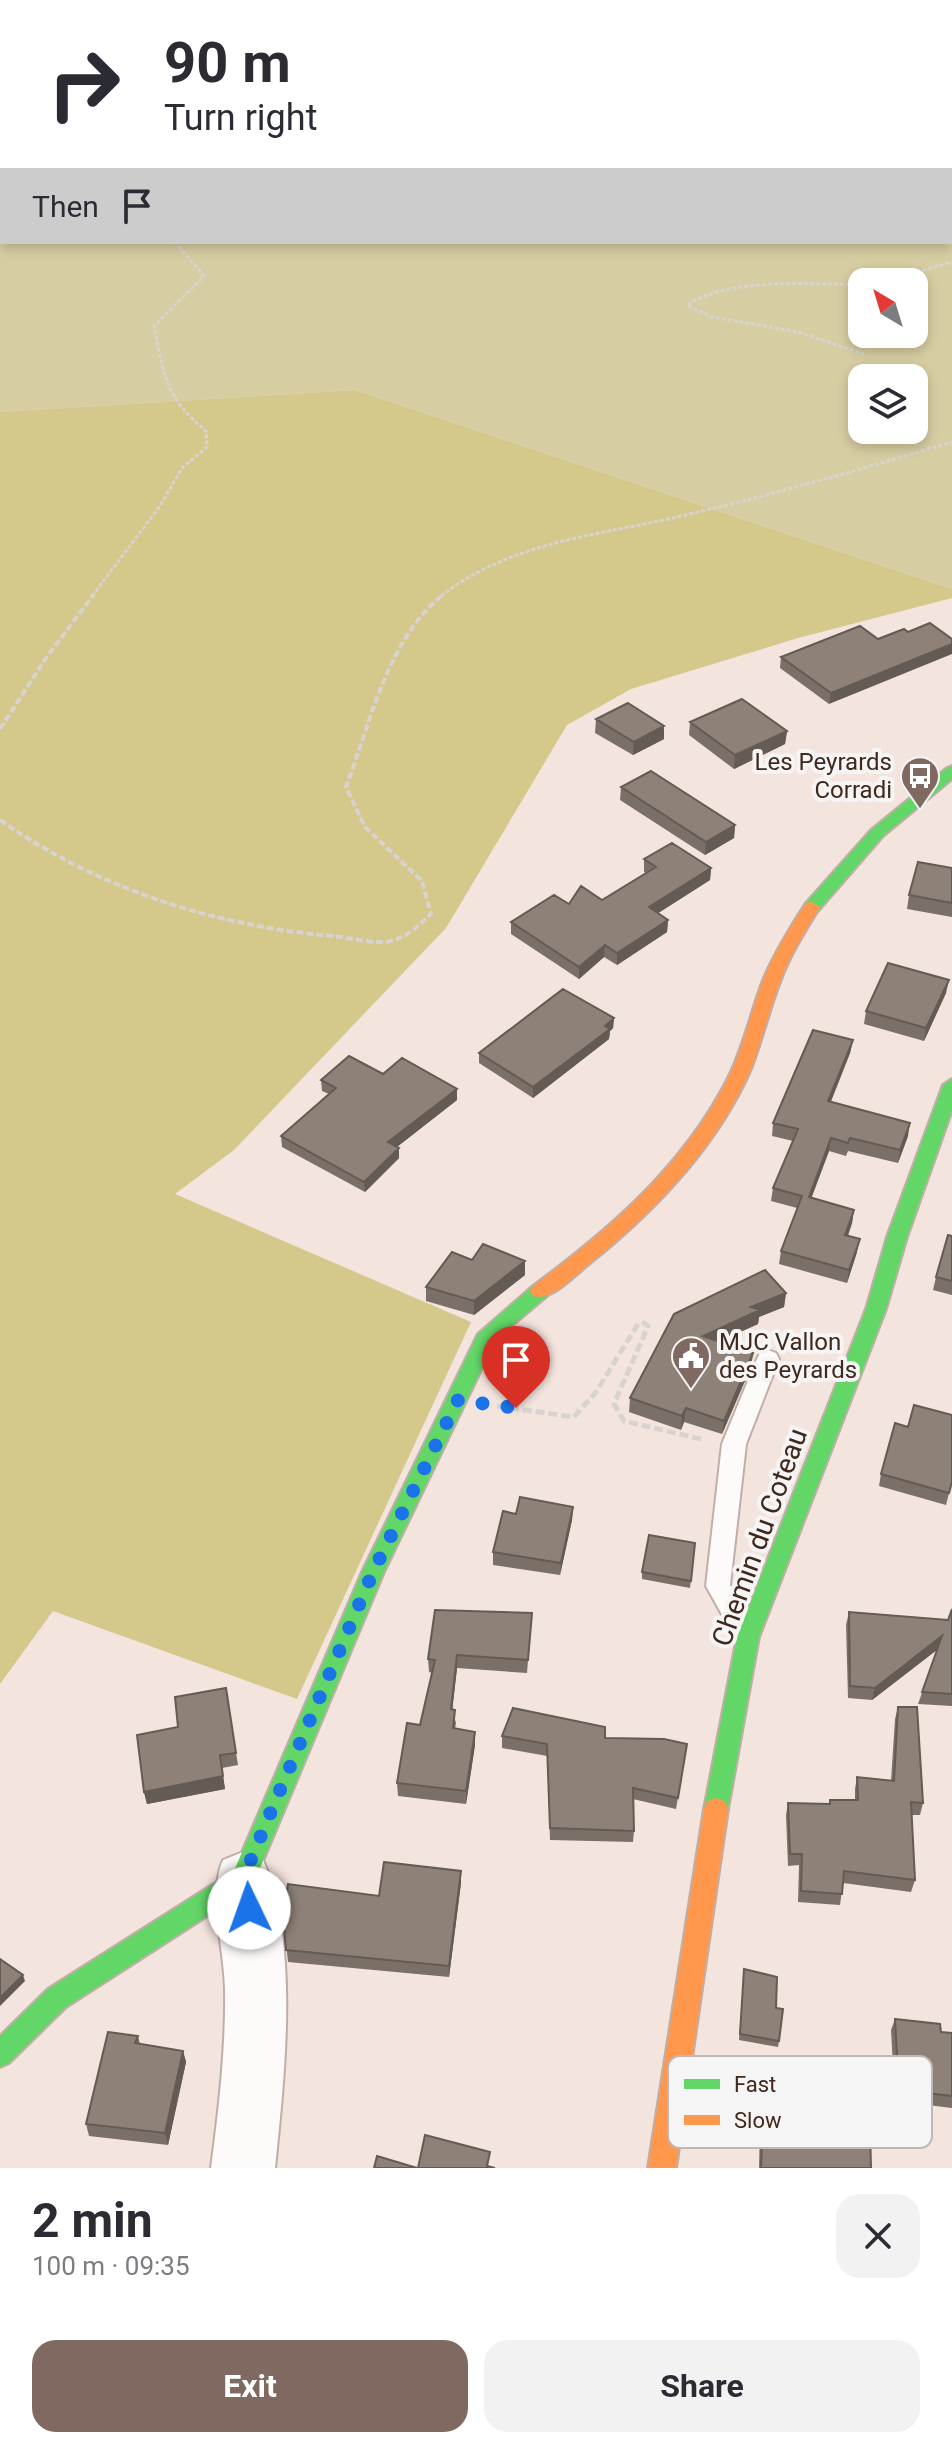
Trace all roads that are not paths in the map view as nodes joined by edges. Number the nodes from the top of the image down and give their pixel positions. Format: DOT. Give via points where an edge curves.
graph roads {
  1 [pos="952,771"];
  2 [pos="952,1085"];
  3 [pos="768,1359"];
  4 [pos="748,1637"];
  5 [pos="243,1879"];
  6 [pos="0,2054"];
  7 [pos="678,2056"];
  8 [pos="668,2126"];
  9 [pos="243,2168"];
  10 [pos="662,2168"];
  1 -- 5 [label="street" via="873,836 808,913 779,962 747,1061 719,1110 656,1195 488,1334 373,1572"];
  2 -- 4 [label="street, Chemin du Coteau" via="876,1309"];
  3 -- 4 [label="lane" via="734,1444 718,1586"];
  4 -- 7 [label="street, Chemin du Coteau" via="706,1863"];
  5 -- 6 [label="street" via="57,1998"];
  5 -- 9 [label="street" via="255,1938 255,1980"];
  8 -- 10 [label="street, Chemin du Coteau"];
}
